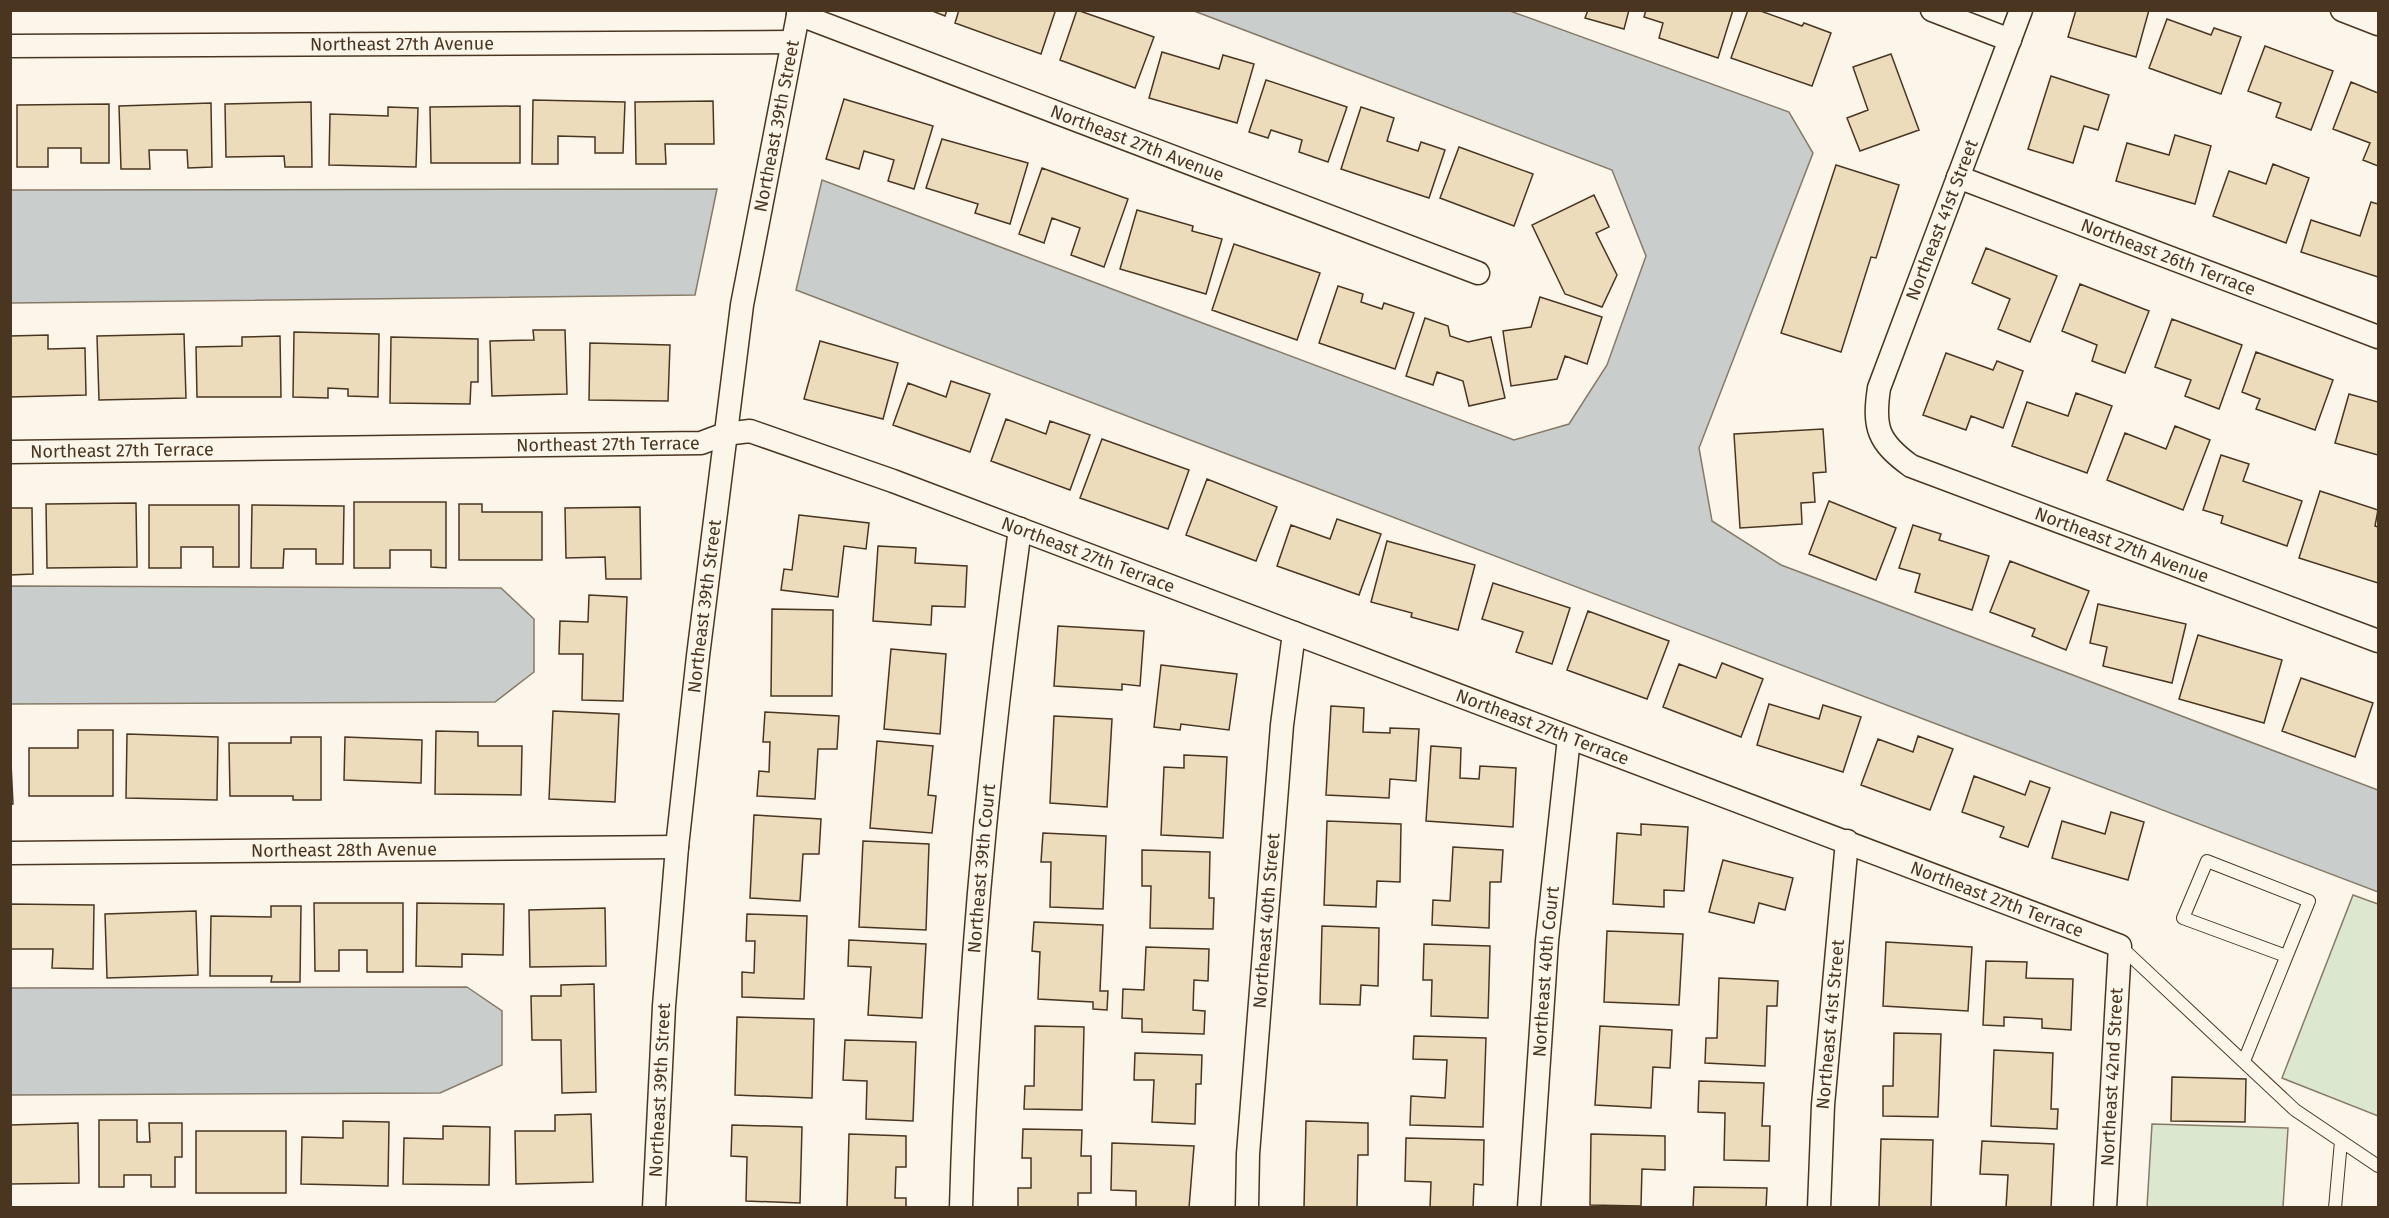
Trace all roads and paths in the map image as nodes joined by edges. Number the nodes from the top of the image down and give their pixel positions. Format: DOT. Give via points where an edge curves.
graph roads {
  1 [pos="1932,10"];
  2 [pos="2021,10"];
  3 [pos="2342,10"];
  4 [pos="798,13"];
  5 [pos="2379,24"];
  6 [pos="2010,40"];
  7 [pos="792,42"];
  8 [pos="10,46"];
  9 [pos="1958,177"];
  10 [pos="1478,273"];
  11 [pos="2379,337"];
  12 [pos="1878,431"];
  13 [pos="725,434"];
  14 [pos="10,452"];
  15 [pos="1020,529"];
  16 [pos="1294,633"];
  17 [pos="2379,641"];
  18 [pos="1569,738"];
  19 [pos="1847,841"];
  20 [pos="677,846"];
  21 [pos="10,853"];
  22 [pos="2120,946"];
  23 [pos="2286,956"];
  24 [pos="2244,1061"];
  25 [pos="2341,1141"];
  26 [pos="2379,1166"];
  27 [pos="654,1208"];
  28 [pos="961,1208"];
  29 [pos="1246,1208"];
  30 [pos="1528,1208"];
  31 [pos="1820,1208"];
  32 [pos="2105,1208"];
  33 [pos="2336,1208"];
  1 -- 6 [label="street"];
  2 -- 6 [label="street, Northeast 41st Street"];
  3 -- 5 [label="street"];
  4 -- 7 [label="street, Northeast 39th Street"];
  4 -- 10 [label="street, Northeast 27th Avenue"];
  6 -- 9 [label="street, Northeast 41st Street"];
  7 -- 8 [label="street, Northeast 27th Avenue"];
  7 -- 13 [label="street, Northeast 39th Street" via="742,305"];
  9 -- 11 [label="street, Northeast 26th Terrace"];
  9 -- 12 [label="street, Northeast 41st Street" via="1879,388"];
  12 -- 17 [label="street, Northeast 27th Avenue" via="1890,451 1911,466"];
  13 -- 14 [label="street, Northeast 27th Terrace" via="701,443"];
  13 -- 15 [label="street, Northeast 27th Terrace" via="750,431"];
  13 -- 20 [label="street, Northeast 39th Street"];
  15 -- 16 [label="street, Northeast 27th Terrace"];
  15 -- 28 [label="street, Northeast 39th Court" via="998,687 980,875 963,1113"];
  16 -- 18 [label="street, Northeast 27th Terrace"];
  16 -- 29 [label="street, Northeast 40th Street" via="1281,736"];
  18 -- 19 [label="street, Northeast 27th Terrace"];
  18 -- 30 [label="street, Northeast 40th Court" via="1547,941"];
  19 -- 22 [label="street, Northeast 27th Terrace"];
  19 -- 31 [label="street, Northeast 41st Street" via="1823,1106"];
  20 -- 21 [label="street, Northeast 28th Avenue"];
  20 -- 27 [label="street, Northeast 39th Street"];
  22 -- 24 [label="lane"];
  22 -- 32 [label="street, Northeast 42nd Street"];
  23 -- 23 [label="lane" via="2309,901 2207,861 2183,918"];
  23 -- 24 [label="lane"];
  24 -- 25 [label="lane" via="2295,1110"];
  25 -- 26 [label="lane"];
  25 -- 33 [label="lane"];
}
